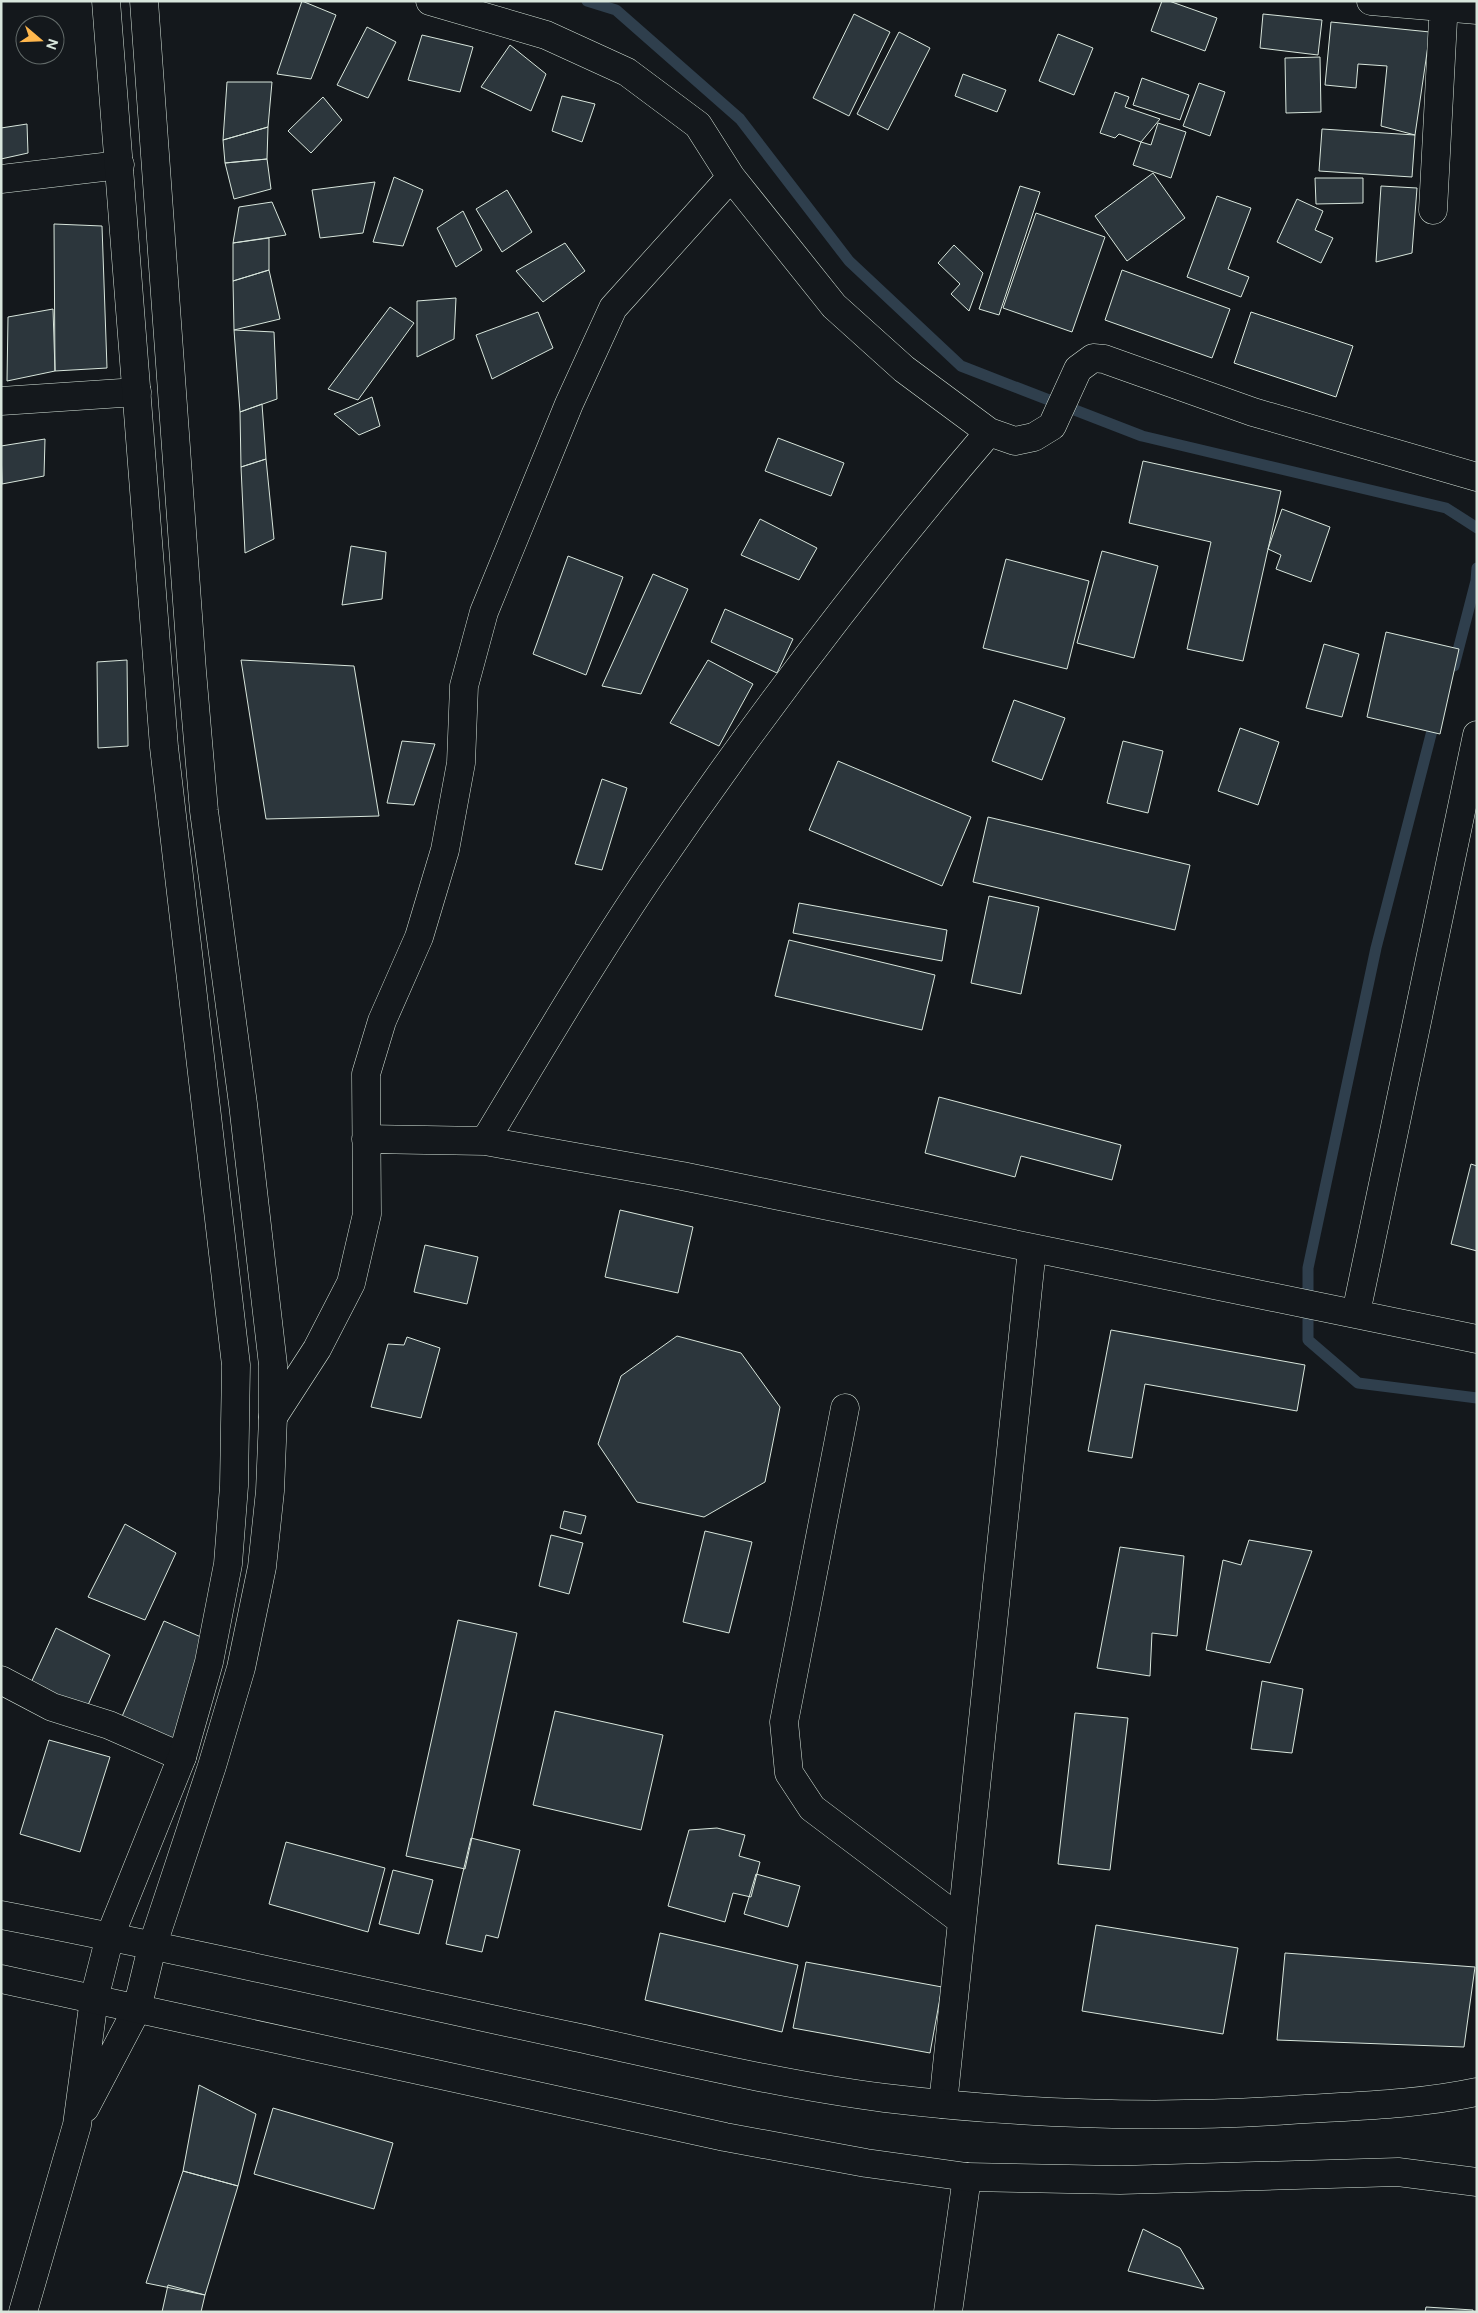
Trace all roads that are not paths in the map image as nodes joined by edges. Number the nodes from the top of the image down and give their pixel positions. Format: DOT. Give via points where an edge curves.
graph roads {
  1 [pos="106,1"];
  2 [pos="144,1"];
  3 [pos="430,1"];
  4 [pos="1371,1"];
  5 [pos="1444,5"];
  6 [pos="1477,10"];
  7 [pos="120,165"];
  8 [pos="731,177"];
  9 [pos="1,179"];
  10 [pos="1433,210"];
  11 [pos="137,392"];
  12 [pos="1,401"];
  13 [pos="989,432"];
  14 [pos="1477,477"];
  15 [pos="1477,735"];
  16 [pos="366,1139"];
  17 [pos="485,1141"];
  18 [pos="1032,1249"];
  19 [pos="1356,1313"];
  20 [pos="1477,1339"];
  21 [pos="845,1408"];
  22 [pos="273,1417"];
  23 [pos="1,1680"];
  24 [pos="182,1757"];
  25 [pos="1,1915"];
  26 [pos="962,1921"];
  27 [pos="110,1936"];
  28 [pos="152,1947"];
  29 [pos="1,1979"];
  30 [pos="94,1999"];
  31 [pos="137,2009"];
  32 [pos="1477,2092"];
  33 [pos="943,2104"];
  34 [pos="77,2124"];
  35 [pos="967,2176"];
  36 [pos="1477,2182"];
  37 [pos="23,2312"];
  38 [pos="948,2312"];
  1 -- 7 [label="street"];
  2 -- 22 [label="street" via="204,811 272,1355"];
  3 -- 8 [label="street" via="546,35 627,72 698,125"];
  4 -- 5 [label="street"];
  5 -- 6 [label="street"];
  5 -- 10 [label="street"];
  7 -- 9 [label="street"];
  7 -- 11 [label="street"];
  8 -- 13 [label="street" via="834,306 904,369"];
  8 -- 16 [label="street" via="612,308 484,612 464,686 461,763 445,850 419,936 382,1021 366,1074"];
  11 -- 12 [label="street"];
  11 -- 24 [label="street" via="164,746 236,1365 234,1486 228,1564 209,1662"];
  13 -- 14 [label="street" via="1015,441 1034,437 1052,426 1078,369 1093,358 1104,359 1253,412"];
  13 -- 17 [label="street" via="916,517 751,730 648,879"];
  15 -- 19 [label="street"];
  16 -- 17 [label="street"];
  16 -- 22 [label="street" via="367,1214 351,1283 317,1349"];
  17 -- 18 [label="street" via="682,1176"];
  18 -- 19 [label="street"];
  18 -- 26 [label="street"];
  19 -- 20 [label="street"];
  21 -- 26 [label="street" via="784,1722 789,1774 812,1808"];
  22 -- 28 [label="street" via="262,1567 241,1668"];
  23 -- 24 [label="street" via="52,1707 109,1725"];
  24 -- 27 [label="street"];
  25 -- 27 [label="street"];
  26 -- 33 [label="street"];
  27 -- 28 [label="street"];
  27 -- 30 [label="street"];
  28 -- 31 [label="street"];
  28 -- 33 [label="street" via="736,2072 880,2097"];
  29 -- 30 [label="street"];
  30 -- 31 [label="street"];
  30 -- 34 [label="street"];
  31 -- 34 [label="street"];
  31 -- 35 [label="street" via="724,2137 866,2163"];
  32 -- 33 [label="street" via="1382,2104 1236,2113 1108,2115"];
  34 -- 37 [label="street"];
  35 -- 36 [label="street" via="1120,2180 1398,2172"];
  35 -- 38 [label="street"];
}
